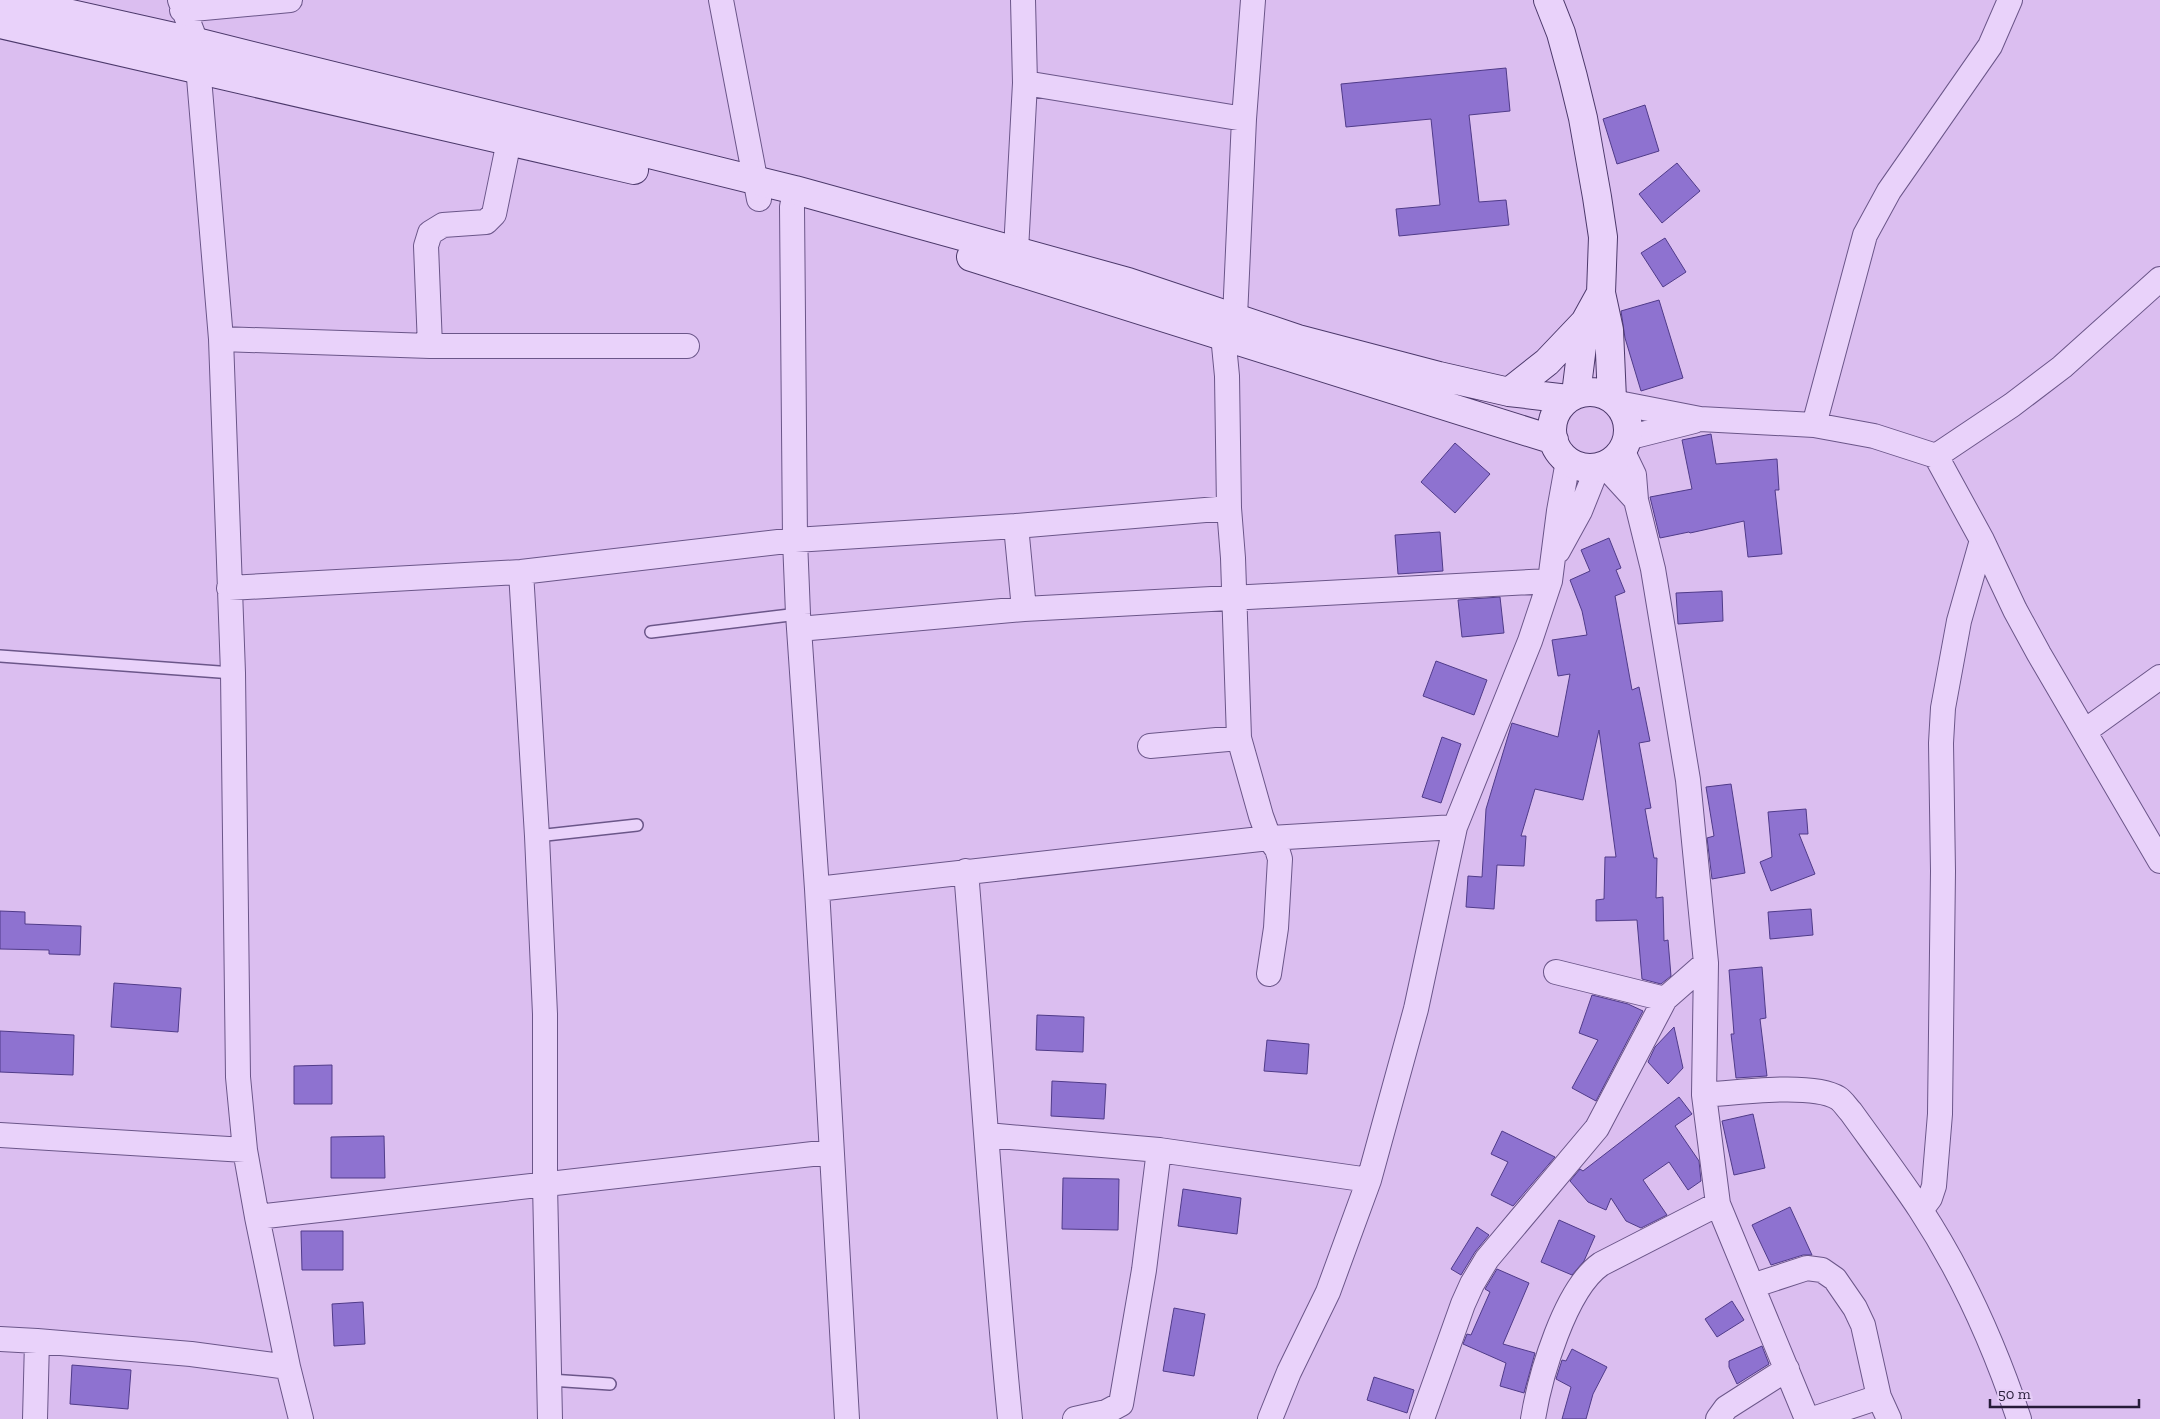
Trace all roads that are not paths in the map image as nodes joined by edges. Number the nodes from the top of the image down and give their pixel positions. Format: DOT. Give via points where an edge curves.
graph roads {
  1 [pos="9,0"];
  2 [pos="290,0"];
  3 [pos="721,0"];
  4 [pos="1023,0"];
  5 [pos="1253,0"];
  6 [pos="1548,0"];
  7 [pos="2010,0"];
  8 [pos="181,5"];
  9 [pos="0,24"];
  10 [pos="196,42"];
  11 [pos="198,70"];
  12 [pos="1025,83"];
  13 [pos="1244,119"];
  14 [pos="509,141"];
  15 [pos="757,190"];
  16 [pos="793,198"];
  17 [pos="939,238"];
  18 [pos="1016,250"];
  19 [pos="2160,279"];
  20 [pos="1601,293"];
  21 [pos="1585,322"];
  22 [pos="1229,326"];
  23 [pos="221,339"];
  24 [pos="430,346"];
  25 [pos="687,346"];
  26 [pos="1295,349"];
  27 [pos="1509,392"];
  28 [pos="1572,397"];
  29 [pos="1615,401"];
  30 [pos="1700,420"];
  31 [pos="1814,425"];
  32 [pos="1561,450"];
  33 [pos="1613,455"];
  34 [pos="1936,456"];
  35 [pos="1229,508"];
  36 [pos="1016,526"];
  37 [pos="795,540"];
  38 [pos="1982,540"];
  39 [pos="1551,571"];
  40 [pos="521,572"];
  41 [pos="229,588"];
  42 [pos="1234,596"];
  43 [pos="1024,609"];
  44 [pos="799,621"];
  45 [pos="651,632"];
  46 [pos="0,656"];
  47 [pos="232,673"];
  48 [pos="2160,677"];
  49 [pos="2085,732"];
  50 [pos="1239,738"];
  51 [pos="1150,746"];
  52 [pos="637,824"];
  53 [pos="1455,827"];
  54 [pos="537,836"];
  55 [pos="1269,838"];
  56 [pos="2160,861"];
  57 [pos="966,871"];
  58 [pos="817,888"];
  59 [pos="1706,963"];
  60 [pos="1556,972"];
  61 [pos="1269,974"];
  62 [pos="1665,999"];
  63 [pos="1704,1095"];
  64 [pos="987,1134"];
  65 [pos="0,1135"];
  66 [pos="245,1150"];
  67 [pos="1159,1150"];
  68 [pos="830,1152"];
  69 [pos="1369,1180"];
  70 [pos="545,1184"];
  71 [pos="1718,1204"];
  72 [pos="1921,1210"];
  73 [pos="257,1217"];
  74 [pos="1752,1286"];
  75 [pos="0,1340"];
  76 [pos="37,1341"];
  77 [pos="288,1367"];
  78 [pos="1787,1369"];
  79 [pos="550,1380"];
  80 [pos="610,1384"];
  81 [pos="1879,1397"];
  82 [pos="35,1419"];
  83 [pos="301,1419"];
  84 [pos="550,1419"];
  85 [pos="846,1419"];
  86 [pos="1010,1419"];
  87 [pos="1075,1419"];
  88 [pos="1270,1419"];
  89 [pos="1422,1419"];
  90 [pos="1533,1419"];
  91 [pos="1718,1419"];
  92 [pos="1807,1419"];
  93 [pos="1813,1419"];
  94 [pos="1889,1419"];
  95 [pos="2019,1419"];
  1 -- 10 [label="street"];
  2 -- 8 [label="street"];
  3 -- 15 [label="street"];
  4 -- 12 [label="street"];
  5 -- 13 [label="street"];
  6 -- 20 [label="street" via="1561,34 1583,118 1603,237"];
  7 -- 31 [label="street" via="1990,46 1889,191 1865,235"];
  8 -- 10 [label="street"];
  9 -- 11 [label="street"];
  10 -- 11 [label="street"];
  10 -- 15 [label="street"];
  11 -- 14 [label="street"];
  11 -- 23 [label="street"];
  12 -- 13 [label="street"];
  12 -- 18 [label="street"];
  13 -- 22 [label="street"];
  14 -- 15 [label="street"];
  14 -- 24 [label="street" via="494,214 486,222 443,225 430,233 426,246"];
  15 -- 16 [label="street"];
  16 -- 17 [label="street"];
  16 -- 37 [label="street"];
  17 -- 18 [label="street"];
  17 -- 22 [label="street"];
  18 -- 22 [label="street" via="1128,282"];
  19 -- 34 [label="street" via="2062,367"];
  20 -- 21 [label="street"];
  20 -- 29 [label="street" via="1609,330"];
  21 -- 27 [label="street" via="1547,362"];
  21 -- 28 [label="street"];
  22 -- 26 [label="street"];
  22 -- 35 [label="street"];
  23 -- 24 [label="street"];
  23 -- 41 [label="street"];
  24 -- 25 [label="street"];
  26 -- 27 [label="street"];
  26 -- 32 [label="street"];
  27 -- 28 [label="street"];
  28 -- 29 [label="street" via="1588,392 1601,393"];
  28 -- 32 [label="street" via="1561,405 1552,428"];
  29 -- 30 [label="street"];
  29 -- 33 [label="street" via="1628,426"];
  30 -- 31 [label="street"];
  30 -- 33 [label="street"];
  31 -- 34 [label="street" via="1874,436"];
  32 -- 33 [label="street" via="1579,466"];
  32 -- 39 [label="street" via="1559,510"];
  33 -- 39 [label="street"];
  33 -- 59 [label="street" via="1636,500 1653,569 1688,780"];
  34 -- 38 [label="street"];
  35 -- 36 [label="street"];
  35 -- 42 [label="street"];
  36 -- 37 [label="street"];
  36 -- 43 [label="street"];
  37 -- 40 [label="street"];
  37 -- 44 [label="street"];
  38 -- 49 [label="street" via="2015,610"];
  38 -- 72 [label="street" via="1959,621 1943,708 1940,1114 1934,1186"];
  39 -- 42 [label="street"];
  39 -- 53 [label="street" via="1530,641"];
  40 -- 41 [label="street"];
  40 -- 54 [label="street"];
  41 -- 47 [label="street"];
  42 -- 43 [label="street"];
  42 -- 50 [label="street"];
  43 -- 44 [label="street"];
  44 -- 45 [label="lane"];
  44 -- 58 [label="street"];
  46 -- 47 [label="lane"];
  47 -- 66 [label="street" via="238,1078"];
  48 -- 49 [label="street"];
  49 -- 56 [label="street"];
  50 -- 51 [label="street"];
  50 -- 55 [label="street"];
  52 -- 54 [label="lane"];
  53 -- 55 [label="street"];
  53 -- 69 [label="street" via="1416,1009"];
  54 -- 70 [label="street" via="545,1014"];
  55 -- 57 [label="street"];
  55 -- 61 [label="street" via="1277,849 1280,866"];
  57 -- 58 [label="street"];
  57 -- 64 [label="street"];
  58 -- 68 [label="street"];
  59 -- 62 [label="street"];
  59 -- 63 [label="street"];
  60 -- 62 [label="street"];
  62 -- 89 [label="street" via="1597,1128 1487,1259 1472,1284"];
  63 -- 71 [label="street"];
  63 -- 72 [label="street" via="1800,1091 1820,1092 1838,1098"];
  64 -- 67 [label="street"];
  64 -- 86 [label="street" via="996,1280"];
  65 -- 66 [label="street"];
  66 -- 73 [label="street"];
  67 -- 69 [label="street"];
  67 -- 87 [label="street" via="1144,1270 1121,1404 1106,1412"];
  68 -- 70 [label="street"];
  68 -- 85 [label="street"];
  69 -- 88 [label="street" via="1328,1292"];
  70 -- 73 [label="street"];
  70 -- 79 [label="street"];
  71 -- 74 [label="street"];
  71 -- 90 [label="street" via="1601,1264 1588,1275 1547,1356"];
  72 -- 95 [label="street" via="1969,1296"];
  73 -- 77 [label="street"];
  74 -- 78 [label="street"];
  74 -- 81 [label="street" via="1807,1268 1831,1275 1850,1300 1863,1325"];
  75 -- 76 [label="street"];
  76 -- 77 [label="street" via="191,1354"];
  76 -- 82 [label="street"];
  77 -- 83 [label="street"];
  78 -- 91 [label="street" via="1726,1408"];
  78 -- 92 [label="street"];
  79 -- 80 [label="lane"];
  79 -- 84 [label="street"];
  81 -- 93 [label="street"];
  81 -- 94 [label="street"];
}
